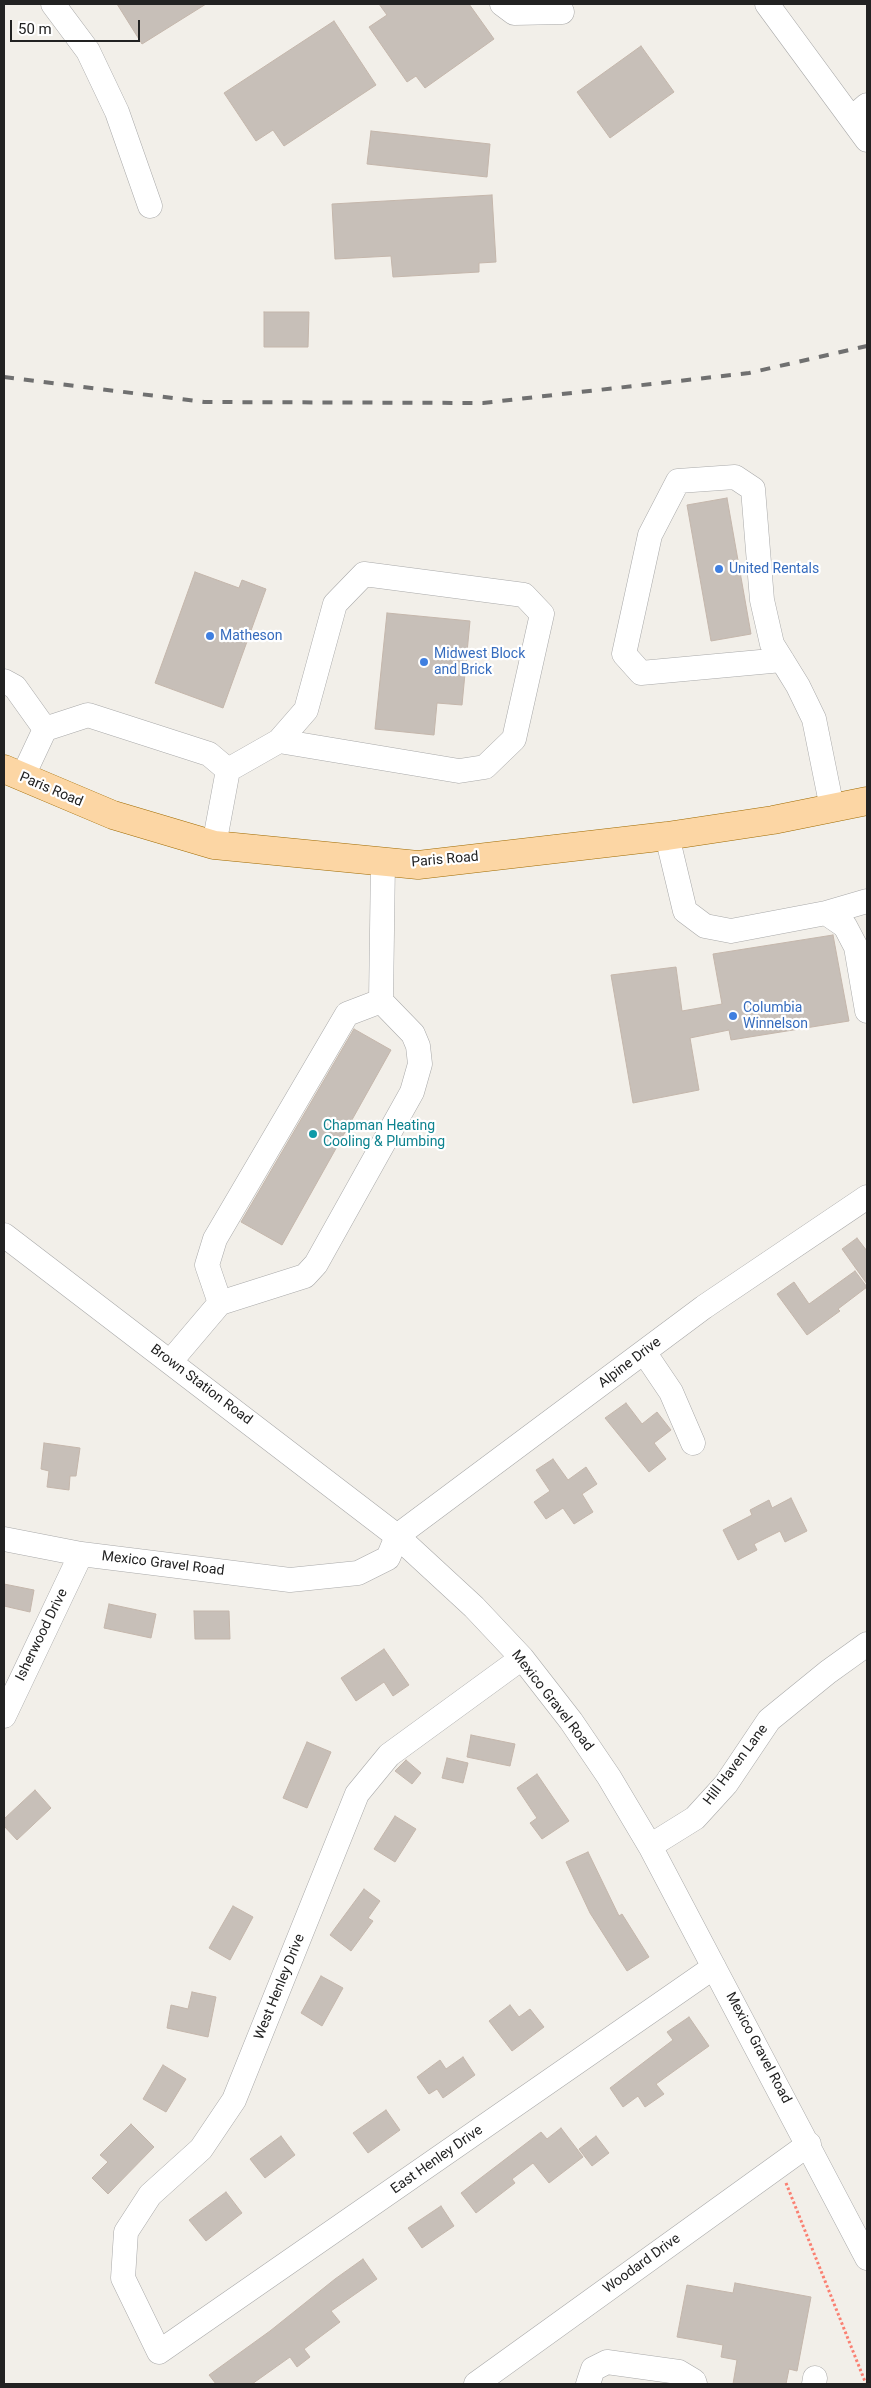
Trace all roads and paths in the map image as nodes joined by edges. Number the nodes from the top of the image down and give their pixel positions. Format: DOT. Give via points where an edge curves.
graph roads {
  1 [pos="53,4"];
  2 [pos="502,4"];
  3 [pos="767,4"];
  4 [pos="559,8"];
  5 [pos="859,112"];
  6 [pos="867,140"];
  7 [pos="150,206"];
  8 [pos="782,660"];
  9 [pos="4,681"];
  10 [pos="44,729"];
  11 [pos="278,740"];
  12 [pos="228,770"];
  13 [pos="13,774"];
  14 [pos="867,801"];
  15 [pos="832,808"];
  16 [pos="667,836"];
  17 [pos="214,845"];
  18 [pos="383,862"];
  19 [pos="867,901"];
  20 [pos="826,913"];
  21 [pos="862,946"];
  22 [pos="380,1002"];
  23 [pos="867,1011"];
  24 [pos="867,1197"];
  25 [pos="4,1235"];
  26 [pos="220,1303"];
  27 [pos="644,1352"];
  28 [pos="170,1362"];
  29 [pos="693,1443"];
  30 [pos="397,1536"];
  31 [pos="4,1539"];
  32 [pos="81,1554"];
  33 [pos="867,1644"];
  34 [pos="522,1658"];
  35 [pos="4,1716"];
  36 [pos="650,1846"];
  37 [pos="714,1967"];
  38 [pos="809,2144"];
  39 [pos="775,2168"];
  40 [pos="867,2258"];
  41 [pos="159,2352"];
  42 [pos="478,2384"];
  43 [pos="588,2384"];
  44 [pos="695,2384"];
  45 [pos="866,2384"];
  1 -- 7 [label="street" via="88,51 117,112"];
  2 -- 4 [label="street" via="514,13"];
  3 -- 5 [label="street"];
  5 -- 6 [label="street"];
  8 -- 8 [label="street" via="772,644 762,600 753,489 735,477 678,481 650,535 624,654 641,673"];
  8 -- 15 [label="street" via="814,718"];
  9 -- 10 [label="street" via="15,687"];
  10 -- 12 [label="street" via="88,715 209,754"];
  10 -- 13 [label="street"];
  11 -- 11 [label="street" via="306,710 335,604 364,574 524,595 542,614 514,739 485,767 459,771"];
  11 -- 12 [label="street"];
  12 -- 17 [label="street"];
  13 -- 17 [label="main road, Paris Road" via="113,816"];
  14 -- 15 [label="main road, Paris Road"];
  15 -- 16 [label="main road, Paris Road"];
  16 -- 18 [label="main road, Paris Road" via="418,865"];
  16 -- 20 [label="street" via="685,911 705,926 731,931"];
  17 -- 18 [label="main road, Paris Road"];
  18 -- 22 [label="street"];
  19 -- 20 [label="street"];
  20 -- 21 [label="street" via="845,926"];
  21 -- 23 [label="street"];
  22 -- 26 [label="street" via="348,1014 215,1239 206,1265"];
  22 -- 26 [label="street" via="413,1034 418,1046 420,1064 412,1092 316,1264 305,1276"];
  24 -- 27 [label="street, Alpine Drive" via="704,1307"];
  25 -- 28 [label="street, Brown Station Road"];
  26 -- 28 [label="street"];
  27 -- 29 [label="street" via="671,1392"];
  27 -- 30 [label="street, Alpine Drive"];
  28 -- 30 [label="street, Brown Station Road"];
  30 -- 32 [label="street, Mexico Gravel Road" via="388,1558 358,1574 290,1580"];
  30 -- 34 [label="street, Mexico Gravel Road" via="474,1607"];
  31 -- 32 [label="street, Mexico Gravel Road"];
  32 -- 35 [label="street, Isherwood Drive"];
  33 -- 36 [label="street, Hill Haven Lane" via="769,1720 726,1784 695,1818"];
  34 -- 36 [label="street, Mexico Gravel Road" via="571,1721"];
  34 -- 41 [label="street, West Henley Drive" via="389,1755 357,1794 234,2100 200,2149 150,2195 126,2232 123,2278"];
  36 -- 37 [label="street, Mexico Gravel Road"];
  37 -- 38 [label="street, Mexico Gravel Road"];
  37 -- 41 [label="street, East Henley Drive"];
  38 -- 39 [label="street, Woodard Drive"];
  38 -- 40 [label="street, Mexico Gravel Road"];
  39 -- 42 [label="street, Woodard Drive"];
  39 -- 45 [label="path" via="788,2186"];
  43 -- 44 [label="street" via="593,2369 608,2362 679,2372"];
}
